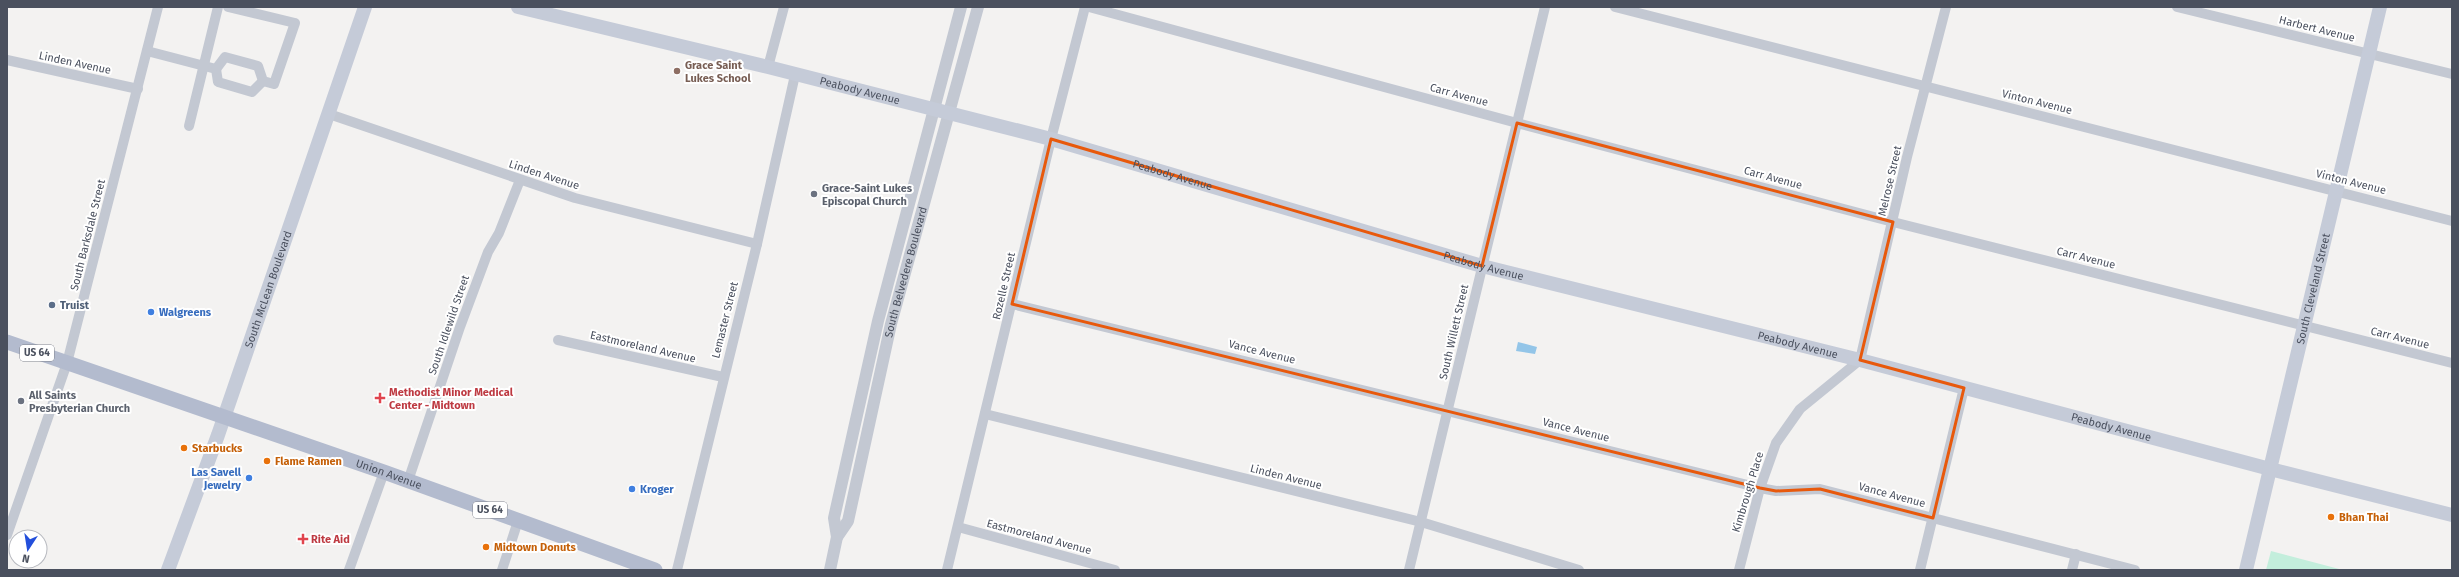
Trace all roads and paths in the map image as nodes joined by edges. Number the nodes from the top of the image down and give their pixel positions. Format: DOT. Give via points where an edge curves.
graph roads {
  1 [pos="158,7"];
  2 [pos="218,7"];
  3 [pos="228,7"];
  4 [pos="365,7"];
  5 [pos="518,7"];
  6 [pos="784,7"];
  7 [pos="961,7"];
  8 [pos="978,7"];
  9 [pos="1085,7"];
  10 [pos="1089,7"];
  11 [pos="1545,7"];
  12 [pos="1616,7"];
  13 [pos="1946,7"];
  14 [pos="2177,7"];
  15 [pos="2380,7"];
  16 [pos="147,51"];
  17 [pos="2369,54"];
  18 [pos="7,60"];
  19 [pos="204,66"];
  20 [pos="768,67"];
  21 [pos="216,69"];
  22 [pos="2452,74"];
  23 [pos="795,75"];
  24 [pos="263,81"];
  25 [pos="1926,86"];
  26 [pos="138,89"];
  27 [pos="933,108"];
  28 [pos="947,112"];
  29 [pos="329,114"];
  30 [pos="1517,123"];
  31 [pos="189,126"];
  32 [pos="1051,139"];
  33 [pos="520,180"];
  34 [pos="2337,191"];
  35 [pos="2452,221"];
  36 [pos="1893,222"];
  37 [pos="757,244"];
  38 [pos="1482,266"];
  39 [pos="1012,304"];
  40 [pos="2304,325"];
  41 [pos="558,340"];
  42 [pos="7,342"];
  43 [pos="1860,360"];
  44 [pos="67,363"];
  45 [pos="2452,363"];
  46 [pos="723,377"];
  47 [pos="1964,388"];
  48 [pos="1448,410"];
  49 [pos="985,414"];
  50 [pos="224,417"];
  51 [pos="2270,469"];
  52 [pos="384,472"];
  53 [pos="408,481"];
  54 [pos="1760,488"];
  55 [pos="2452,515"];
  56 [pos="1933,518"];
  57 [pos="518,521"];
  58 [pos="1420,522"];
  59 [pos="958,527"];
  60 [pos="7,535"];
  61 [pos="837,536"];
  62 [pos="2076,554"];
  63 [pos="652,569"];
  64 [pos="168,570"];
  65 [pos="349,570"];
  66 [pos="502,570"];
  67 [pos="677,570"];
  68 [pos="830,570"];
  69 [pos="947,570"];
  70 [pos="1114,570"];
  71 [pos="1409,570"];
  72 [pos="1579,570"];
  73 [pos="1739,570"];
  74 [pos="1920,570"];
  75 [pos="2072,570"];
  76 [pos="2135,570"];
  77 [pos="2246,570"];
  1 -- 16 [label="street, South Barksdale Street"];
  2 -- 19 [label="street"];
  3 -- 24 [label="street" via="295,23 274,84"];
  4 -- 29 [label="main road, South McLean Boulevard"];
  5 -- 20 [label="main road, Peabody Avenue"];
  6 -- 20 [label="street"];
  7 -- 27 [label="street, South Belvedere Boulevard"];
  8 -- 28 [label="street, South Belvedere Boulevard"];
  9 -- 32 [label="street, Rozelle Street"];
  10 -- 30 [label="street, Carr Avenue"];
  11 -- 30 [label="street, South Willett Street"];
  12 -- 25 [label="street, Vinton Avenue"];
  13 -- 25 [label="street, Melrose Street"];
  14 -- 17 [label="street, Harbert Avenue"];
  15 -- 17 [label="main road, South Cleveland Street"];
  16 -- 19 [label="street"];
  16 -- 26 [label="street, South Barksdale Street"];
  17 -- 22 [label="street, Harbert Avenue"];
  17 -- 34 [label="main road, South Cleveland Street"];
  18 -- 26 [label="street, Linden Avenue"];
  19 -- 21 [label="street"];
  19 -- 31 [label="street"];
  20 -- 23 [label="main road, Peabody Avenue"];
  21 -- 24 [label="street" via="218,82 252,92"];
  21 -- 24 [label="street" via="225,57 258,66"];
  23 -- 27 [label="main road, Peabody Avenue"];
  23 -- 37 [label="street, Lemaster Street"];
  25 -- 34 [label="street, Vinton Avenue"];
  25 -- 36 [label="street, Melrose Street"];
  26 -- 44 [label="street, South Barksdale Street"];
  27 -- 28 [label="main road, Peabody Avenue"];
  27 -- 61 [label="street, South Belvedere Boulevard" via="878,321 834,518"];
  28 -- 32 [label="main road, Peabody Avenue"];
  28 -- 61 [label="street, South Belvedere Boulevard" via="891,324 848,521"];
  29 -- 33 [label="street, Linden Avenue"];
  29 -- 50 [label="main road, South McLean Boulevard"];
  30 -- 36 [label="street, Carr Avenue"];
  30 -- 38 [label="street, South Willett Street"];
  32 -- 38 [label="main road, Peabody Avenue"];
  32 -- 39 [label="street, Rozelle Street"];
  33 -- 37 [label="street, Linden Avenue" via="575,198"];
  33 -- 53 [label="street, South Idlewild Street" via="499,233 488,252"];
  34 -- 35 [label="street, Vinton Avenue"];
  34 -- 40 [label="main road, South Cleveland Street"];
  36 -- 40 [label="street, Carr Avenue"];
  36 -- 43 [label="street, Melrose Street"];
  37 -- 46 [label="street, Lemaster Street"];
  38 -- 43 [label="main road, Peabody Avenue"];
  38 -- 48 [label="street, South Willett Street"];
  39 -- 48 [label="street, Vance Avenue"];
  39 -- 49 [label="street, Rozelle Street"];
  40 -- 45 [label="street, Carr Avenue"];
  40 -- 51 [label="main road, South Cleveland Street"];
  41 -- 46 [label="street, Eastmoreland Avenue"];
  42 -- 44 [label="main road, Union Avenue / US 64"];
  43 -- 47 [label="main road, Peabody Avenue"];
  43 -- 54 [label="street, Kimbrough Place" via="1800,409 1776,443"];
  44 -- 50 [label="main road, Union Avenue / US 64"];
  44 -- 60 [label="street, South Barksdale Street"];
  46 -- 67 [label="street, Lemaster Street"];
  47 -- 51 [label="main road, Peabody Avenue"];
  47 -- 56 [label="street"];
  48 -- 54 [label="street, Vance Avenue"];
  48 -- 58 [label="street, South Willett Street"];
  49 -- 58 [label="street, Linden Avenue"];
  49 -- 59 [label="street, Rozelle Street"];
  50 -- 52 [label="main road, Union Avenue / US 64"];
  50 -- 64 [label="main road, South McLean Boulevard"];
  51 -- 55 [label="main road, Peabody Avenue"];
  51 -- 77 [label="main road, South Cleveland Street"];
  52 -- 53 [label="main road, Union Avenue / US 64"];
  52 -- 65 [label="street"];
  53 -- 57 [label="main road, Union Avenue / US 64"];
  54 -- 56 [label="street, Vance Avenue" via="1776,491 1820,489"];
  54 -- 73 [label="street, Kimbrough Place"];
  56 -- 62 [label="street, Vance Avenue"];
  56 -- 74 [label="street"];
  57 -- 63 [label="main road, Union Avenue / US 64"];
  57 -- 66 [label="street"];
  58 -- 71 [label="street, South Willett Street"];
  58 -- 72 [label="street, Linden Avenue"];
  59 -- 69 [label="street, Rozelle Street"];
  59 -- 70 [label="street, Eastmoreland Avenue"];
  61 -- 68 [label="street, South Belvedere Boulevard"];
  62 -- 75 [label="street"];
  62 -- 76 [label="street, Vance Avenue"];
}
